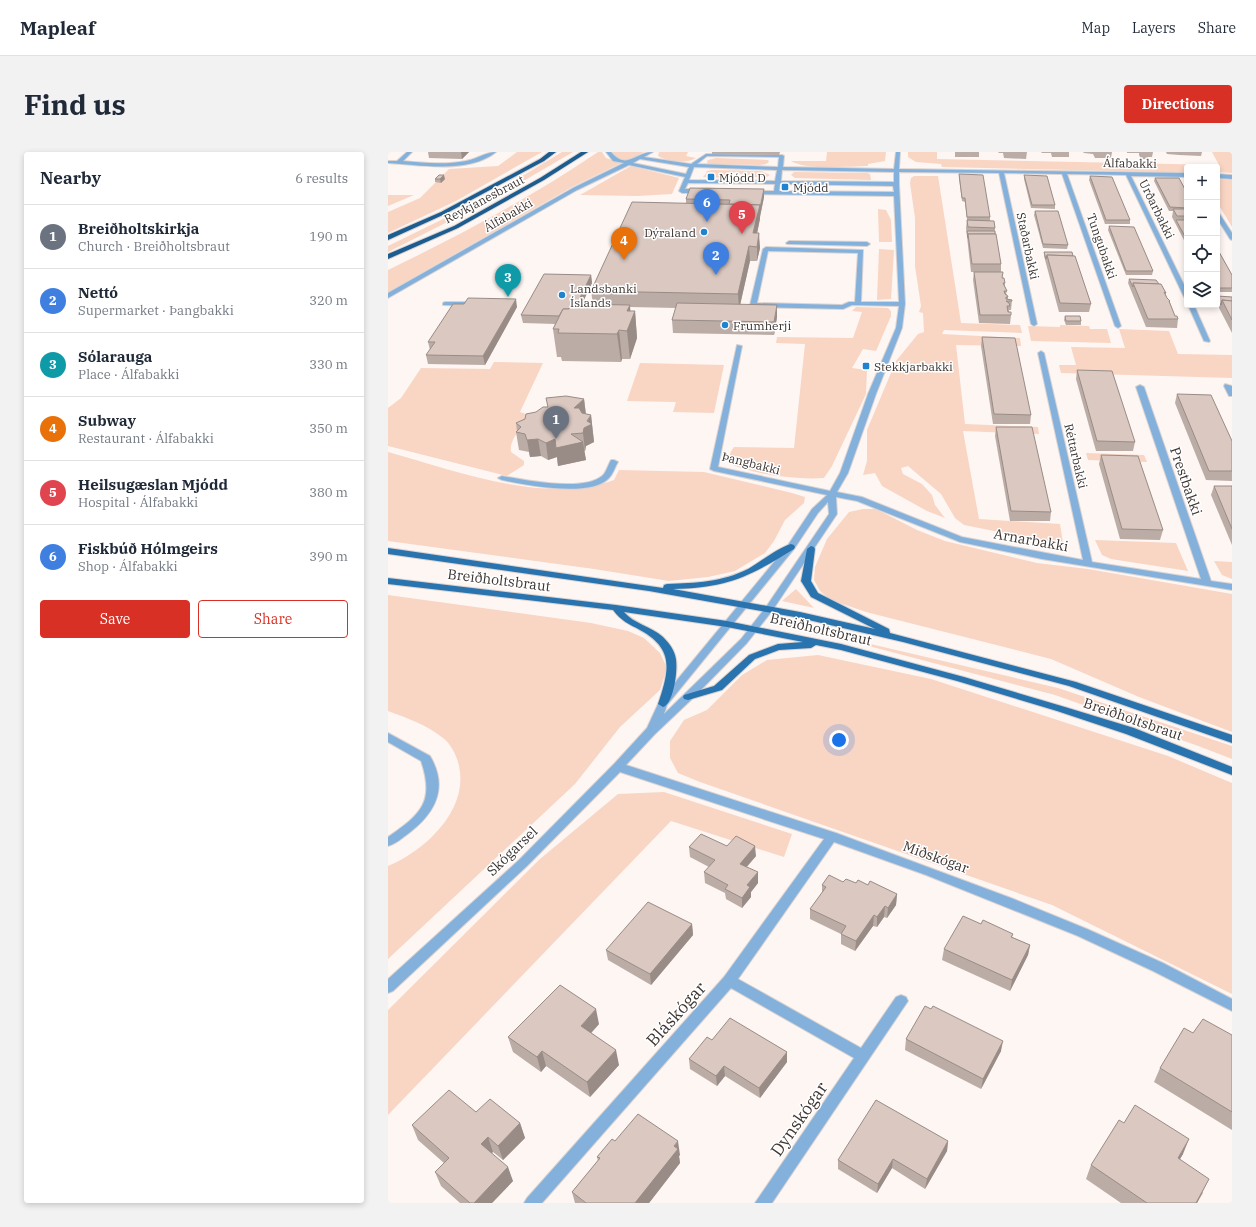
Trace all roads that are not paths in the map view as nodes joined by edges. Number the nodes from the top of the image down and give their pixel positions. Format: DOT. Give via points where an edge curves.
graph roads {
  1 [pos="410,152"];
  2 [pos="494,152"];
  3 [pos="553,152"];
  4 [pos="585,152"];
  5 [pos="608,152"];
  6 [pos="651,152"];
  7 [pos="898,152"];
  8 [pos="641,158"];
  9 [pos="388,162"];
  10 [pos="399,162"];
  11 [pos="630,164"];
  12 [pos="692,166"];
  13 [pos="781,168"];
  14 [pos="896,170"];
  15 [pos="1001,172"];
  16 [pos="1064,173"];
  17 [pos="1128,174"];
  18 [pos="1184,175"];
  19 [pos="1220,176"];
  20 [pos="1232,177"];
  21 [pos="687,179"];
  22 [pos="778,182"];
  23 [pos="896,184"];
  24 [pos="713,192"];
  25 [pos="746,192"];
  26 [pos="776,193"];
  27 [pos="897,194"];
  28 [pos="1220,219"];
  29 [pos="456,227"];
  30 [pos="388,238"];
  31 [pos="1232,238"];
  32 [pos="775,242"];
  33 [pos="867,244"];
  34 [pos="388,257"];
  35 [pos="388,265"];
  36 [pos="1184,291"];
  37 [pos="388,296"];
  38 [pos="445,304"];
  39 [pos="482,304"];
  40 [pos="858,304"];
  41 [pos="902,304"];
  42 [pos="1192,308"];
  43 [pos="1034,324"];
  44 [pos="1118,326"];
  45 [pos="1207,340"];
  46 [pos="739,346"];
  47 [pos="1041,353"];
  48 [pos="1228,386"];
  49 [pos="1140,387"];
  50 [pos="1232,394"];
  51 [pos="614,462"];
  52 [pos="502,478"];
  53 [pos="832,494"];
  54 [pos="791,547"];
  55 [pos="811,549"];
  56 [pos="388,551"];
  57 [pos="1088,563"];
  58 [pos="388,582"];
  59 [pos="1207,583"];
  60 [pos="1232,587"];
  61 [pos="649,588"];
  62 [pos="744,604"];
  63 [pos="616,608"];
  64 [pos="769,609"];
  65 [pos="727,624"];
  66 [pos="754,629"];
  67 [pos="904,639"];
  68 [pos="841,647"];
  69 [pos="688,697"];
  70 [pos="663,704"];
  71 [pos="651,730"];
  72 [pos="388,737"];
  73 [pos="1232,739"];
  74 [pos="618,767"];
  75 [pos="1232,771"];
  76 [pos="832,836"];
  77 [pos="388,842"];
  78 [pos="730,981"];
  79 [pos="388,988"];
  80 [pos="901,1001"];
  81 [pos="1232,1005"];
  82 [pos="864,1056"];
  83 [pos="532,1203"];
  84 [pos="763,1203"];
  1 -- 10 [label="street"];
  2 -- 10 [label="street" via="464,164"];
  3 -- 30 [label="highway, Reykjanesbraut" via="443,213"];
  4 -- 29 [label="highway, Reykjanesbraut"];
  5 -- 11 [label="street" via="615,160"];
  6 -- 8 [label="street, Álfabakki"];
  7 -- 14 [label="street"];
  8 -- 11 [label="street, Álfabakki"];
  8 -- 12 [label="street, Álfabakki"];
  9 -- 10 [label="street"];
  11 -- 21 [label="street"];
  11 -- 37 [label="street, Álfabakki" via="575,189"];
  12 -- 13 [label="street, Álfabakki"];
  12 -- 13 [label="street" via="706,155 782,156"];
  12 -- 21 [label="street"];
  13 -- 14 [label="street, Álfabakki"];
  13 -- 22 [label="street"];
  14 -- 15 [label="street, Álfabakki"];
  14 -- 23 [label="street"];
  15 -- 16 [label="street, Álfabakki"];
  15 -- 43 [label="street, Staðarbakki"];
  16 -- 17 [label="street, Álfabakki"];
  16 -- 44 [label="street, Tungubakki"];
  17 -- 18 [label="street, Álfabakki"];
  17 -- 36 [label="street, Urðarbakki"];
  19 -- 20 [label="street"];
  21 -- 22 [label="street"];
  21 -- 24 [label="street" via="682,191"];
  22 -- 23 [label="street"];
  22 -- 26 [label="street"];
  23 -- 27 [label="street"];
  25 -- 26 [label="street"];
  26 -- 27 [label="street"];
  27 -- 41 [label="street"];
  28 -- 31 [label="street"];
  29 -- 34 [label="highway, Reykjanesbraut"];
  29 -- 35 [label="highway"];
  32 -- 33 [label="street"];
  38 -- 39 [label="street"];
  40 -- 40 [label="street" via="851,303 842,307 753,305 766,249 861,251"];
  40 -- 41 [label="street"];
  41 -- 53 [label="street" via="898,332 872,394 844,473"];
  42 -- 45 [label="street"];
  46 -- 53 [label="street, Þangbakki" via="714,468"];
  47 -- 57 [label="street, Réttarbakki"];
  48 -- 50 [label="street"];
  49 -- 59 [label="street, Prestbakki"];
  51 -- 52 [label="street" via="606,477 585,485 545,484"];
  53 -- 54 [label="street" via="815,511"];
  53 -- 55 [label="street" via="833,514"];
  53 -- 57 [label="street, Arnarbakki" via="880,506 960,539"];
  54 -- 61 [label="main road" via="763,564 725,581 700,586"];
  54 -- 62 [label="street"];
  55 -- 64 [label="street"];
  55 -- 67 [label="main road" via="806,581 814,594"];
  56 -- 61 [label="main road, Breiðholtsbraut"];
  57 -- 59 [label="street, Arnarbakki"];
  58 -- 63 [label="main road, Breiðholtsbraut"];
  59 -- 60 [label="street, Arnarbakki"];
  61 -- 62 [label="main road, Breiðholtsbraut"];
  62 -- 64 [label="main road, Breiðholtsbraut"];
  62 -- 65 [label="street, Skógarsel"];
  63 -- 65 [label="main road, Breiðholtsbraut"];
  63 -- 70 [label="main road" via="623,620 648,631 662,641 671,655 673,673"];
  64 -- 66 [label="street"];
  64 -- 67 [label="main road, Breiðholtsbraut"];
  65 -- 66 [label="main road, Breiðholtsbraut"];
  65 -- 70 [label="street, Skógarsel"];
  66 -- 68 [label="main road, Breiðholtsbraut"];
  66 -- 69 [label="street, Skógarsel"];
  67 -- 73 [label="main road, Breiðholtsbraut" via="1072,684"];
  68 -- 69 [label="main road" via="806,644 778,647 752,658 718,688"];
  68 -- 75 [label="main road, Breiðholtsbraut" via="1062,709 1130,731"];
  69 -- 71 [label="street, Skógarsel"];
  70 -- 71 [label="street, Skógarsel"];
  71 -- 74 [label="street, Skógarsel"];
  72 -- 77 [label="street" via="426,759 433,779 432,799 421,818"];
  74 -- 76 [label="street, Miðskógar"];
  74 -- 79 [label="street, Skógarsel" via="523,863"];
  76 -- 78 [label="street, Bláskógar"];
  76 -- 81 [label="street, Miðskógar" via="908,862 1050,917"];
  78 -- 82 [label="street"];
  78 -- 83 [label="street, Bláskógar"];
  80 -- 82 [label="street, Dynskógar"];
  82 -- 84 [label="street, Dynskógar"];
}
